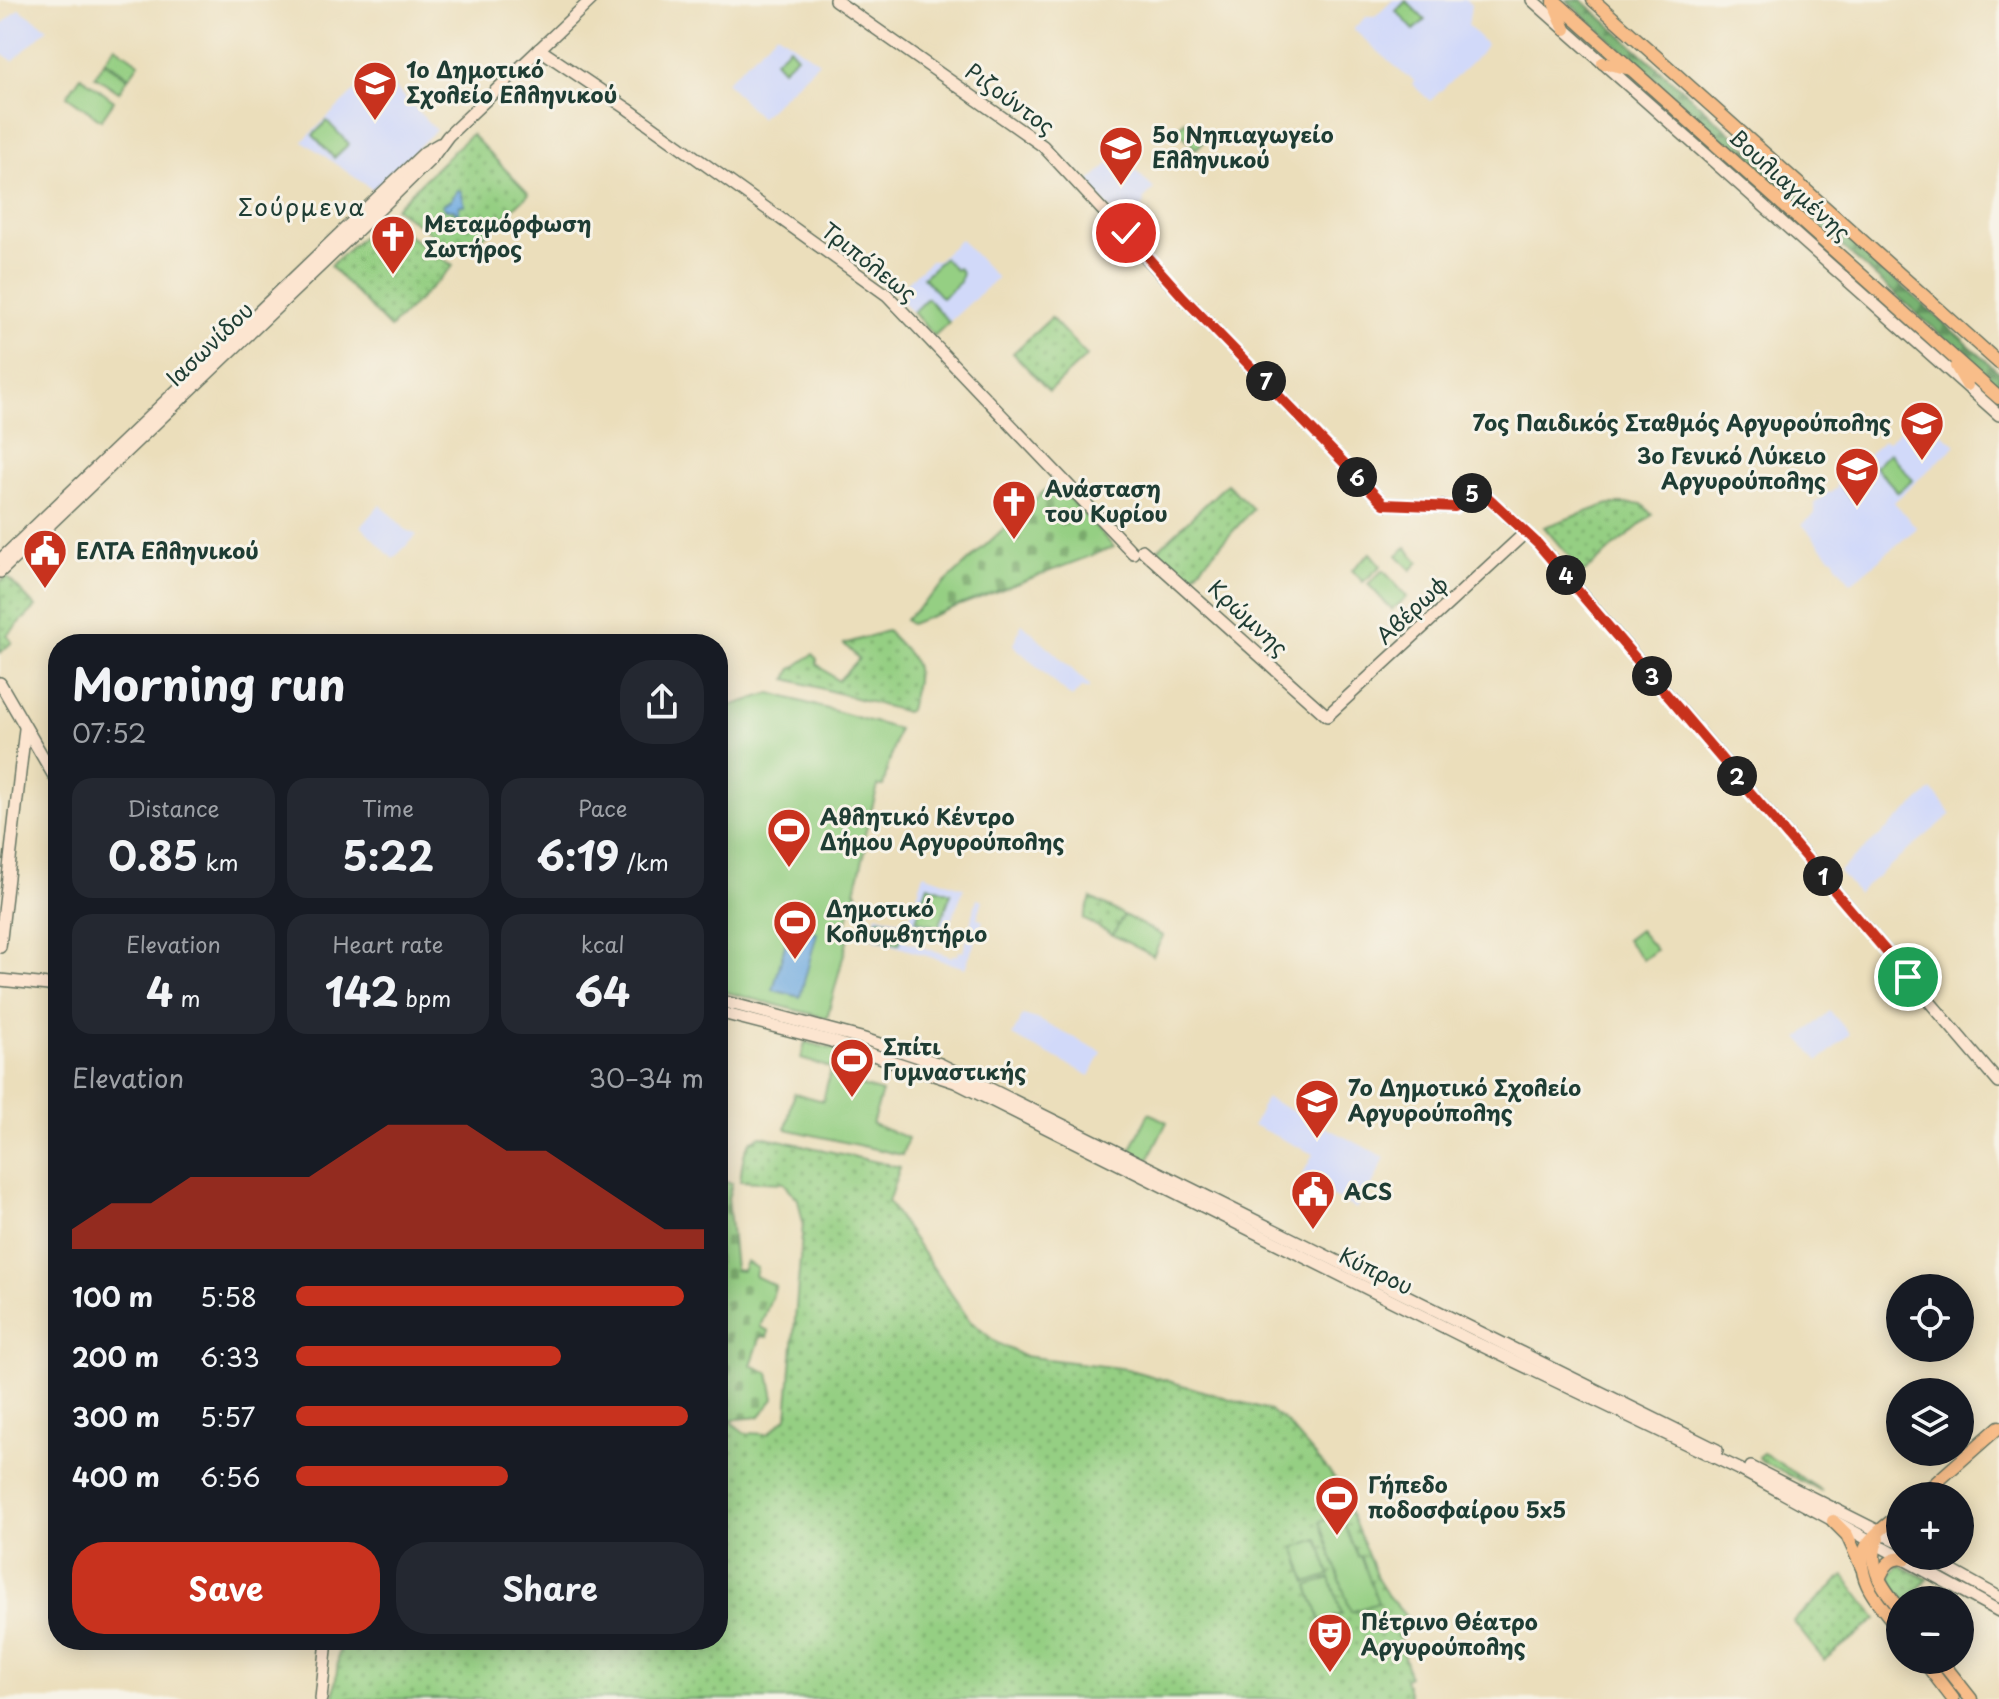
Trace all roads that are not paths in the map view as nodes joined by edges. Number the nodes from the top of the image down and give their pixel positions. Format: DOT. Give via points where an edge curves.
graph roads {
  1 [pos="591,0"];
  2 [pos="835,0"];
  3 [pos="1532,0"];
  4 [pos="1554,0"];
  5 [pos="1593,0"];
  6 [pos="1565,29"];
  7 [pos="539,49"];
  8 [pos="1603,63"];
  9 [pos="1632,70"];
  10 [pos="443,141"];
  11 [pos="1951,356"];
  12 [pos="1999,363"];
  13 [pos="1967,385"];
  14 [pos="1999,398"];
  15 [pos="1999,415"];
  16 [pos="1525,533"];
  17 [pos="1137,552"];
  18 [pos="0,560"];
  19 [pos="0,572"];
  20 [pos="0,683"];
  21 [pos="1327,716"];
  22 [pos="25,729"];
  23 [pos="48,767"];
  24 [pos="0,947"];
  25 [pos="0,980"];
  26 [pos="48,985"];
  27 [pos="728,1003"];
  28 [pos="728,1015"];
  29 [pos="1999,1083"];
  30 [pos="1999,1427"];
  31 [pos="1937,1482"];
  32 [pos="1833,1521"];
  33 [pos="1886,1528"];
  34 [pos="1875,1539"];
  35 [pos="1886,1540"];
  36 [pos="1886,1546"];
  37 [pos="1886,1567"];
  38 [pos="1925,1570"];
  39 [pos="1950,1570"];
  40 [pos="1863,1571"];
  41 [pos="1879,1579"];
  42 [pos="1886,1589"];
  43 [pos="1999,1597"];
  44 [pos="1886,1611"];
  45 [pos="1999,1611"];
  46 [pos="326,1650"];
  47 [pos="1934,1674"];
  48 [pos="1951,1674"];
  49 [pos="321,1699"];
  50 [pos="1953,1699"];
  51 [pos="1971,1699"];
  1 -- 7 [label="street, Ιασωνίδου"];
  2 -- 16 [label="street, Ριζούντος" via="1043,146 1384,504 1455,507 1478,488"];
  3 -- 6 [label="street"];
  4 -- 6 [label="main road"];
  4 -- 9 [label="main road, Βουλιαγμένης"];
  5 -- 12 [label="main road, Βουλιαγμένης"];
  6 -- 8 [label="street"];
  7 -- 10 [label="street, Ιασωνίδου"];
  7 -- 17 [label="street, Τριπόλεως" via="887,295"];
  8 -- 9 [label="main road"];
  8 -- 13 [label="street"];
  9 -- 11 [label="main road, Βουλιαγμένης"];
  10 -- 18 [label="street, Ιασωνίδου" via="415,161"];
  10 -- 19 [label="street, Ιασωνίδου" via="382,207"];
  11 -- 13 [label="main road"];
  11 -- 14 [label="main road, Βουλιαγμένης"];
  13 -- 15 [label="street"];
  16 -- 21 [label="street, Αβέρωφ"];
  16 -- 29 [label="street"];
  17 -- 21 [label="street, Κρώμνης"];
  20 -- 22 [label="street"];
  22 -- 23 [label="street"];
  22 -- 24 [label="street"];
  25 -- 26 [label="street"];
  27 -- 34 [label="street, Κύπρου" via="940,1064"];
  28 -- 32 [label="street, Κύπρου" via="955,1082 1739,1469"];
  30 -- 31 [label="main road"];
  32 -- 34 [label="street, Κύπρου"];
  32 -- 40 [label="main road" via="1850,1540"];
  33 -- 34 [label="main road"];
  34 -- 35 [label="street, Κύπρου"];
  34 -- 36 [label="street, Κύπρου"];
  34 -- 40 [label="main road" via="1865,1552"];
  34 -- 41 [label="main road"];
  37 -- 41 [label="main road"];
  38 -- 45 [label="street, Κύπρου"];
  39 -- 43 [label="street"];
  40 -- 44 [label="main road"];
  41 -- 42 [label="main road"];
  46 -- 49 [label="street"];
  47 -- 50 [label="main road"];
  48 -- 51 [label="main road"];
}
